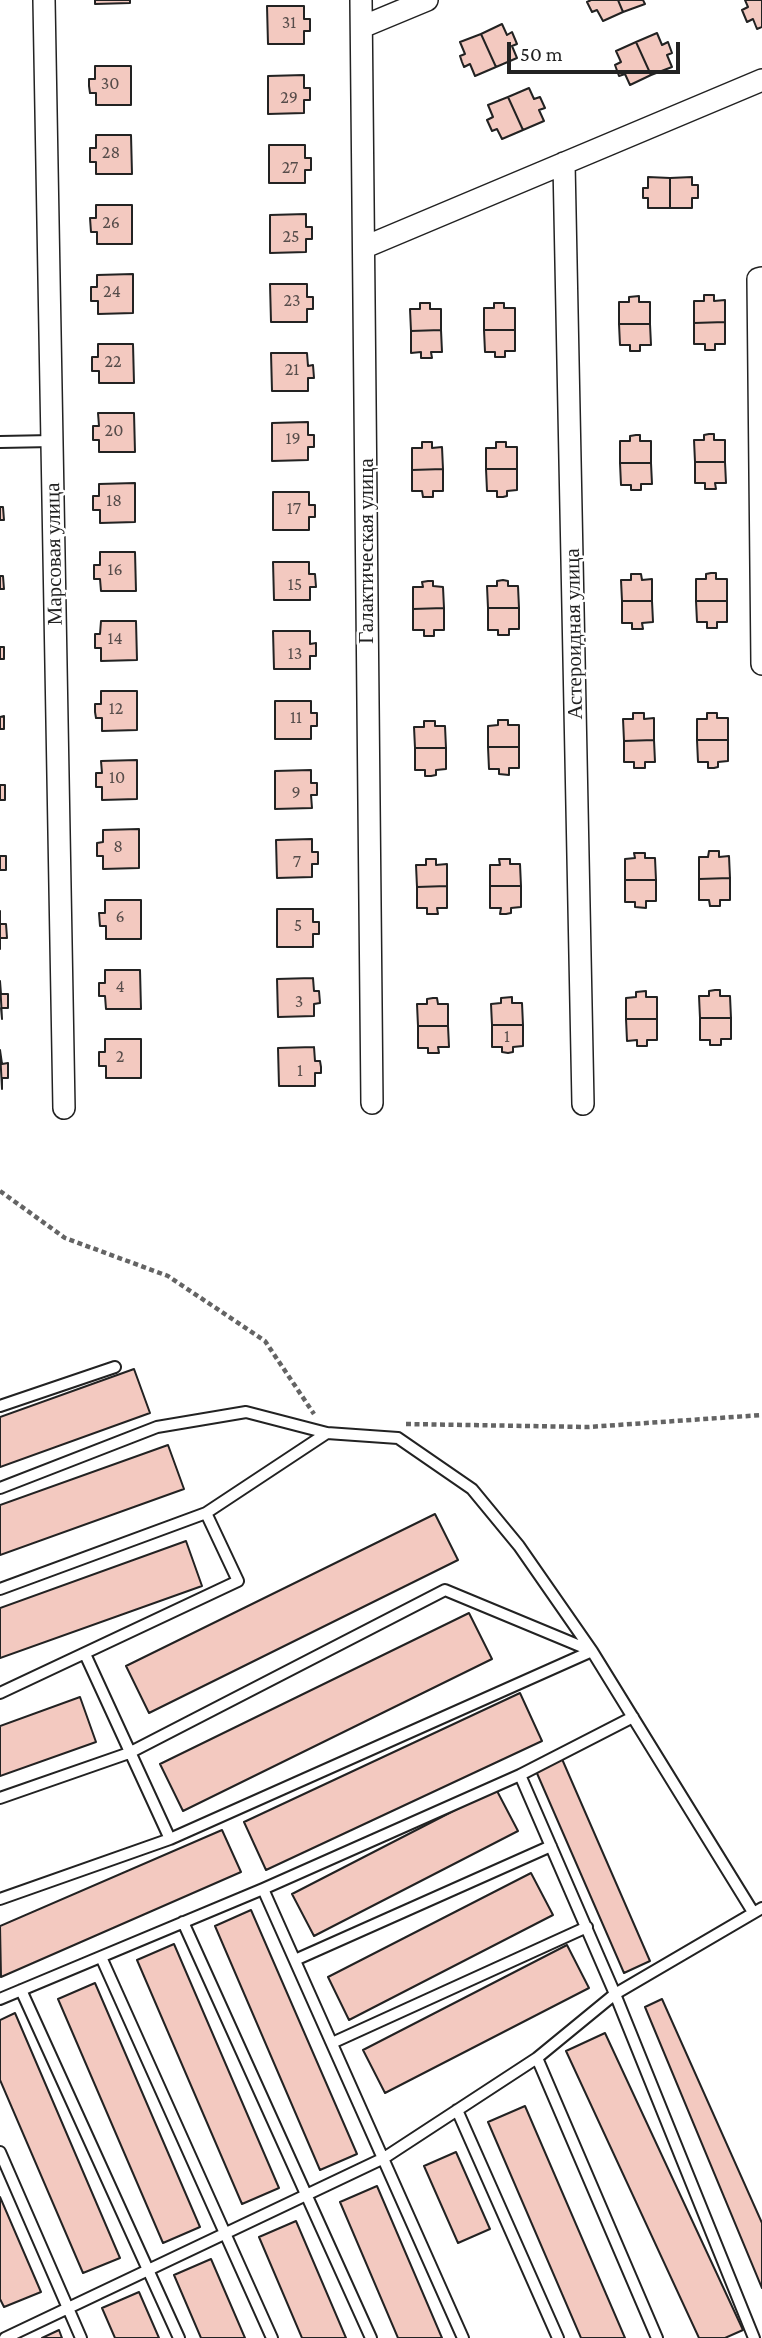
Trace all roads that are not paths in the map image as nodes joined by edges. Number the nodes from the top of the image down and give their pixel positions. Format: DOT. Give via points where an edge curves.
graph roads {
  1 [pos="44,0"];
  2 [pos="361,0"];
  3 [pos="427,0"];
  4 [pos="362,26"];
  5 [pos="762,79"];
  6 [pos="564,163"];
  7 [pos="365,247"];
  8 [pos="762,278"];
  9 [pos="52,441"];
  10 [pos="0,442"];
  11 [pos="762,664"];
  12 [pos="372,1103"];
  13 [pos="583,1104"];
  14 [pos="64,1108"];
  15 [pos="115,1367"];
  16 [pos="0,1406"];
  17 [pos="327,1433"];
  18 [pos="0,1488"];
  19 [pos="206,1513"];
  20 [pos="0,1589"];
  21 [pos="592,1651"];
  22 [pos="85,1654"];
  23 [pos="0,1693"];
  24 [pos="633,1717"];
  25 [pos="129,1752"];
  26 [pos="520,1775"];
  27 [pos="0,1798"];
  28 [pos="170,1839"];
  29 [pos="551,1846"];
  30 [pos="262,1889"];
  31 [pos="0,1899"];
  32 [pos="758,1910"];
  33 [pos="183,1922"];
  34 [pos="587,1927"];
  35 [pos="101,1957"];
  36 [pos="295,1960"];
  37 [pos="21,1990"];
  38 [pos="615,1994"];
  39 [pos="0,1999"];
  40 [pos="332,2043"];
  41 [pos="537,2057"];
  42 [pos="457,2110"];
  43 [pos="0,2152"];
  44 [pos="384,2158"];
  45 [pos="306,2194"];
  46 [pos="226,2232"];
  47 [pos="149,2267"];
  48 [pos="66,2306"];
  49 [pos="5,2338"];
  50 [pos="81,2338"];
  51 [pos="178,2338"];
  52 [pos="272,2338"];
  53 [pos="371,2338"];
  54 [pos="463,2338"];
  55 [pos="558,2338"];
  56 [pos="657,2338"];
  57 [pos="754,2338"];
  1 -- 9 [label="street, Марсовая улица"];
  2 -- 4 [label="street, Галактическая улица"];
  3 -- 4 [label="street"];
  4 -- 7 [label="street, Галактическая улица"];
  5 -- 6 [label="street"];
  6 -- 7 [label="street"];
  6 -- 13 [label="street, Астероидная улица"];
  7 -- 12 [label="street, Галактическая улица"];
  8 -- 11 [label="street" via="758,279"];
  9 -- 10 [label="lane"];
  9 -- 14 [label="street, Марсовая улица"];
  15 -- 16 [label="lane"];
  17 -- 18 [label="lane" via="246,1412 157,1427"];
  17 -- 19 [label="lane"];
  17 -- 21 [label="lane" via="398,1438 472,1489 519,1546"];
  19 -- 20 [label="lane"];
  19 -- 22 [label="lane" via="238,1581"];
  21 -- 24 [label="lane"];
  21 -- 25 [label="lane" via="445,1590"];
  21 -- 28 [label="lane"];
  22 -- 23 [label="lane"];
  22 -- 25 [label="lane"];
  24 -- 26 [label="lane"];
  24 -- 32 [label="lane"];
  25 -- 27 [label="lane"];
  25 -- 28 [label="lane"];
  26 -- 29 [label="lane"];
  26 -- 30 [label="lane"];
  28 -- 31 [label="lane"];
  29 -- 34 [label="lane"];
  29 -- 36 [label="lane"];
  30 -- 33 [label="lane"];
  30 -- 36 [label="lane"];
  32 -- 38 [label="lane"];
  33 -- 35 [label="lane"];
  33 -- 45 [label="lane"];
  34 -- 38 [label="lane"];
  34 -- 40 [label="lane"];
  35 -- 37 [label="lane"];
  35 -- 46 [label="lane"];
  36 -- 40 [label="lane"];
  37 -- 39 [label="lane"];
  37 -- 47 [label="lane"];
  38 -- 41 [label="lane"];
  38 -- 57 [label="lane"];
  40 -- 44 [label="lane"];
  41 -- 42 [label="lane"];
  41 -- 56 [label="lane"];
  42 -- 44 [label="lane"];
  42 -- 55 [label="lane"];
  43 -- 48 [label="lane"];
  44 -- 45 [label="lane"];
  44 -- 54 [label="lane"];
  45 -- 46 [label="lane"];
  45 -- 53 [label="lane"];
  46 -- 47 [label="lane"];
  46 -- 52 [label="lane"];
  47 -- 48 [label="lane"];
  47 -- 51 [label="lane"];
  48 -- 49 [label="lane"];
  48 -- 50 [label="lane"];
}
